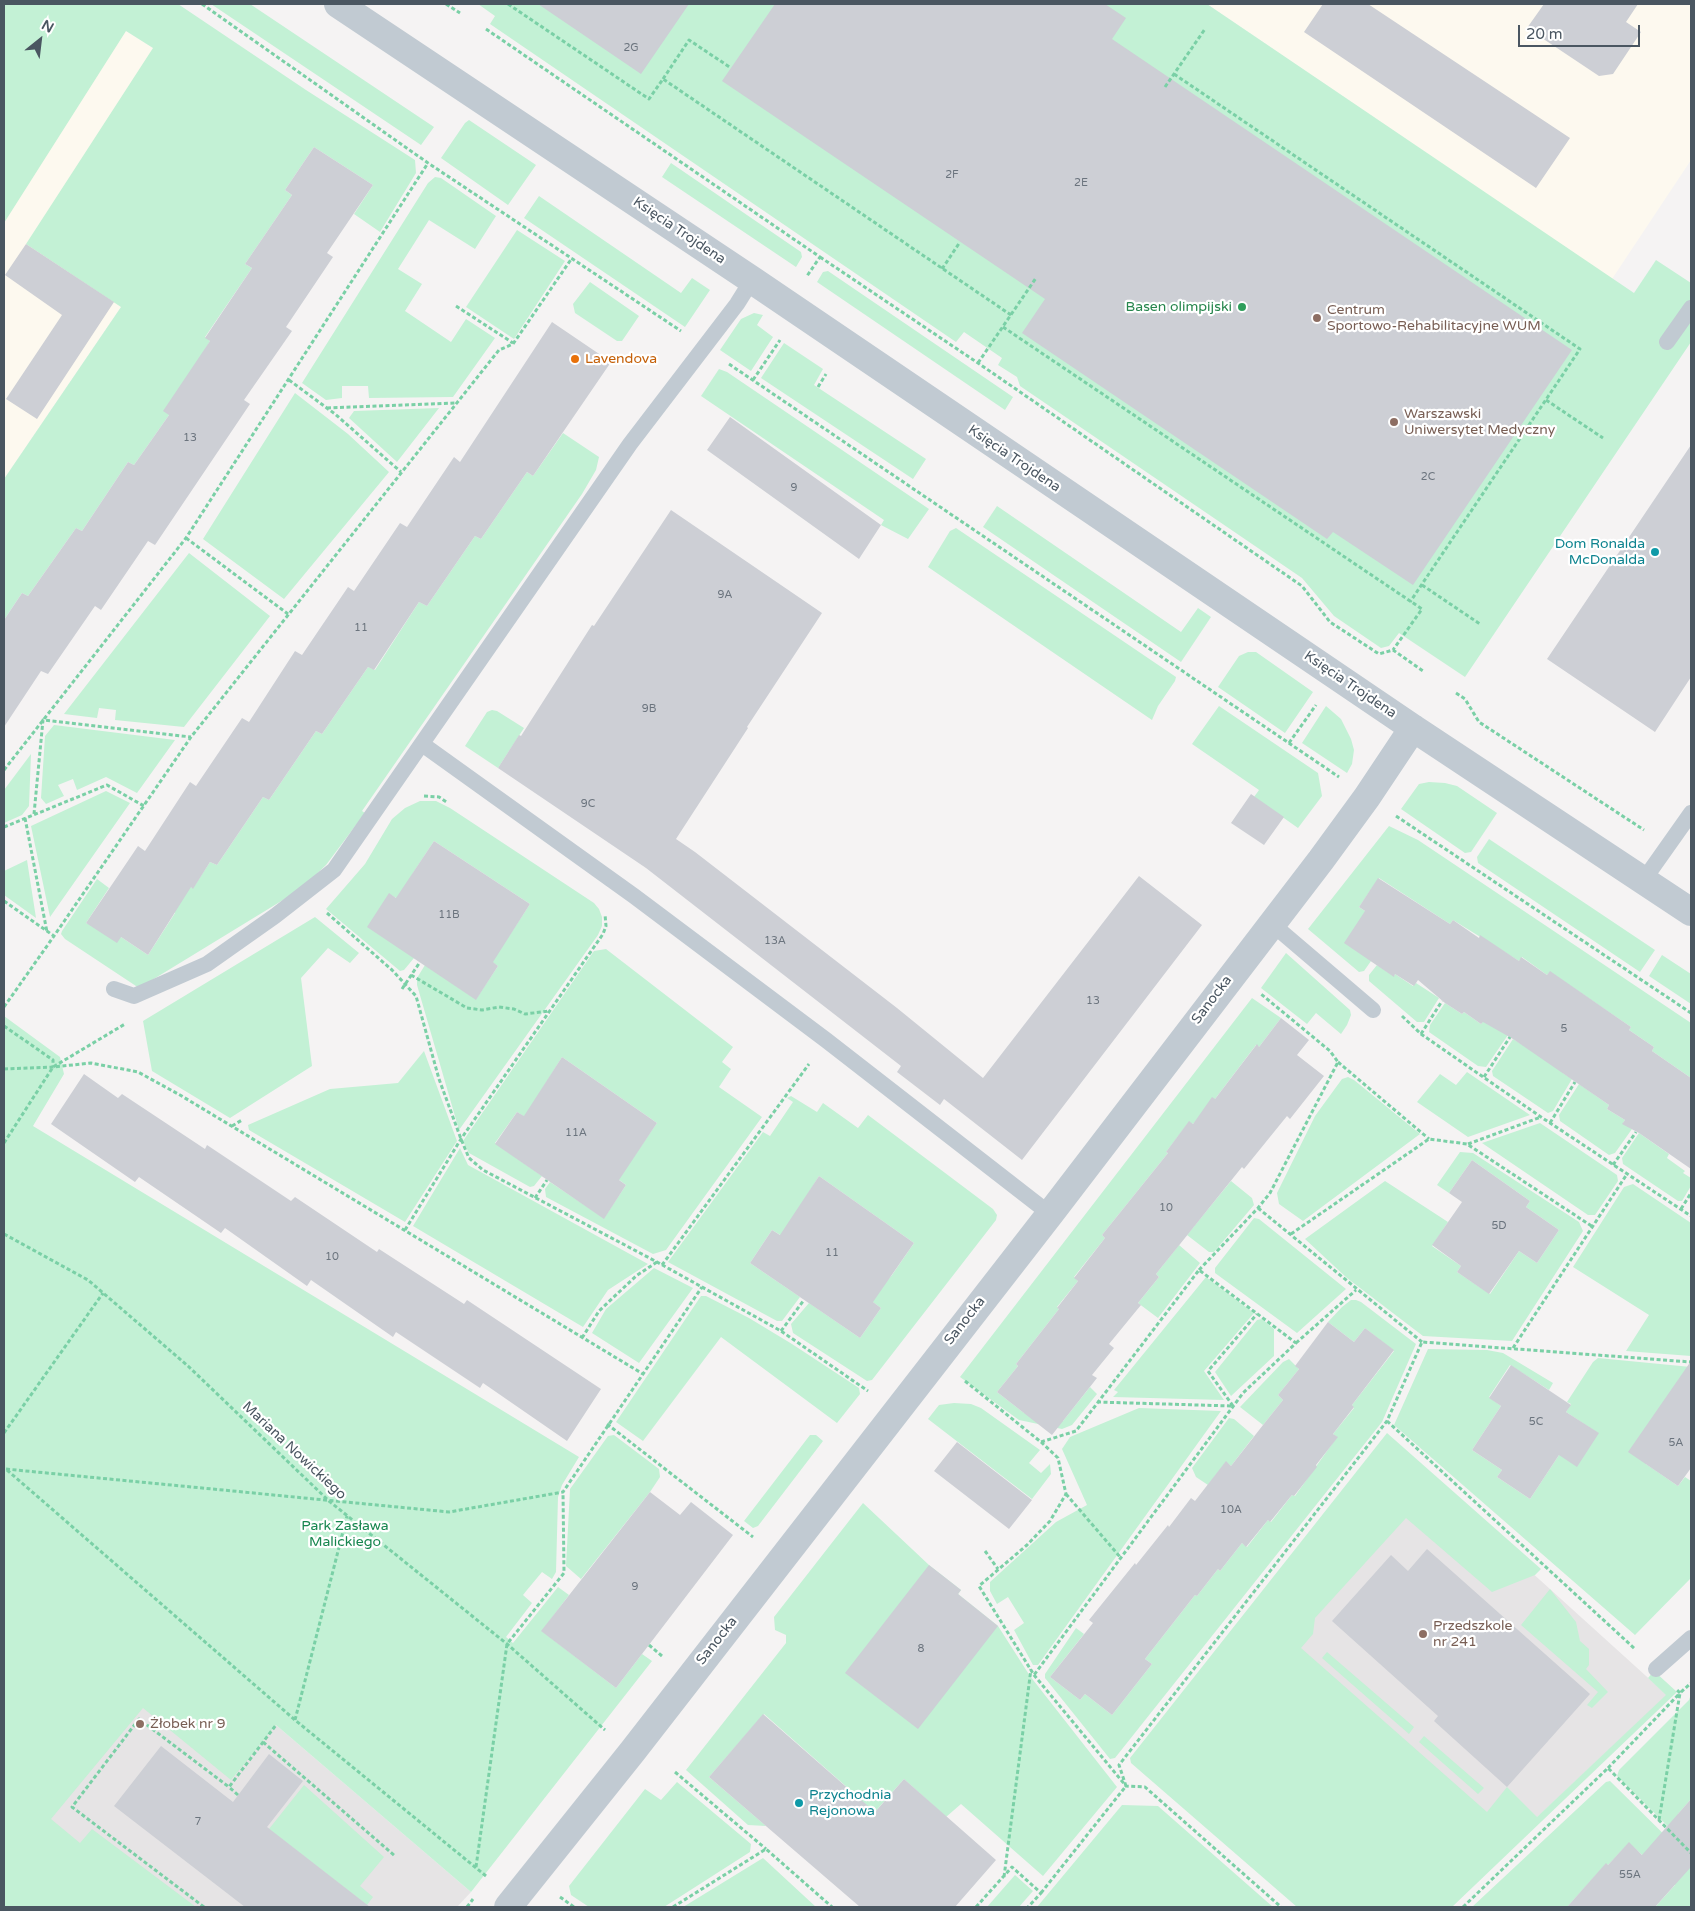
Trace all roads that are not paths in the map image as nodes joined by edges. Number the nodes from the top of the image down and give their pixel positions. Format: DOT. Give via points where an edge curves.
graph roads {
  1 [pos="338,4"];
  2 [pos="752,280"];
  3 [pos="1691,308"];
  4 [pos="1667,342"];
  5 [pos="1413,728"];
  6 [pos="422,744"];
  7 [pos="1691,814"];
  8 [pos="1643,881"];
  9 [pos="1691,912"];
  10 [pos="1271,923"];
  11 [pos="114,989"];
  12 [pos="1373,1010"];
  13 [pos="1050,1214"];
  14 [pos="1691,1638"];
  15 [pos="1656,1669"];
  16 [pos="508,1907"];
  1 -- 2 [label="street, Księcia Trojdena"];
  2 -- 5 [label="street, Księcia Trojdena"];
  2 -- 6 [label="lane" via="630,444"];
  3 -- 4 [label="lane"];
  5 -- 8 [label="street, Księcia Trojdena"];
  5 -- 10 [label="street, Sanocka" via="1356,813"];
  6 -- 11 [label="lane" via="334,870 207,964 134,996"];
  6 -- 13 [label="lane" via="634,896"];
  7 -- 8 [label="lane"];
  8 -- 9 [label="street, Księcia Trojdena"];
  10 -- 12 [label="lane"];
  10 -- 13 [label="street, Sanocka"];
  13 -- 16 [label="street, Sanocka"];
  14 -- 15 [label="lane"];
}
